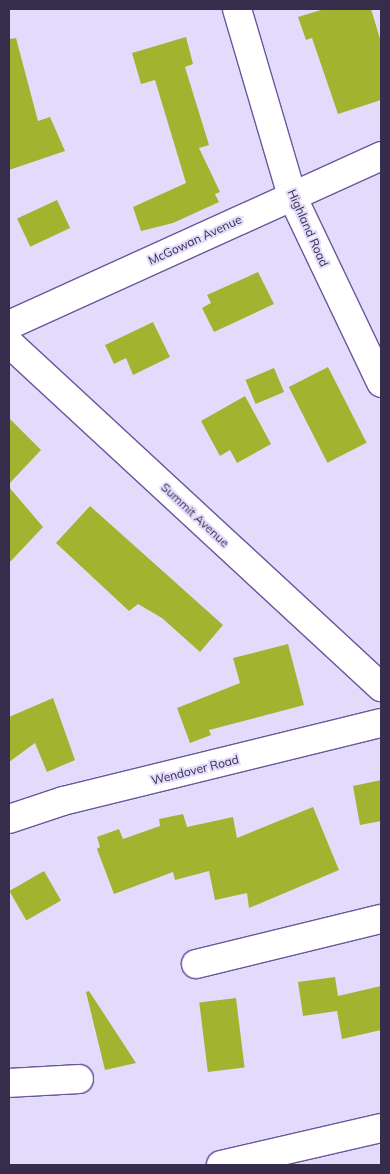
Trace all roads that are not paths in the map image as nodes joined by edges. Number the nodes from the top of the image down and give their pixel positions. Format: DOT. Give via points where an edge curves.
graph roads {
  1 [pos="237,9"];
  2 [pos="381,156"];
  3 [pos="292,196"];
  4 [pos="9,325"];
  5 [pos="9,343"];
  6 [pos="381,383"];
  7 [pos="381,687"];
  8 [pos="381,723"];
  9 [pos="9,819"];
  10 [pos="381,919"];
  11 [pos="196,964"];
  12 [pos="79,1080"];
  13 [pos="9,1083"];
  14 [pos="381,1128"];
  15 [pos="299,1156"];
  16 [pos="221,1165"];
  1 -- 3 [label="street, Highland Road"];
  2 -- 3 [label="street, McGowan Avenue"];
  3 -- 4 [label="street, McGowan Avenue"];
  3 -- 6 [label="street, Highland Road"];
  5 -- 7 [label="street, Summit Avenue"];
  8 -- 9 [label="street, Wendover Road" via="63,802"];
  10 -- 11 [label="street"];
  12 -- 13 [label="street"];
  14 -- 15 [label="street"];
  15 -- 16 [label="street"];
}
